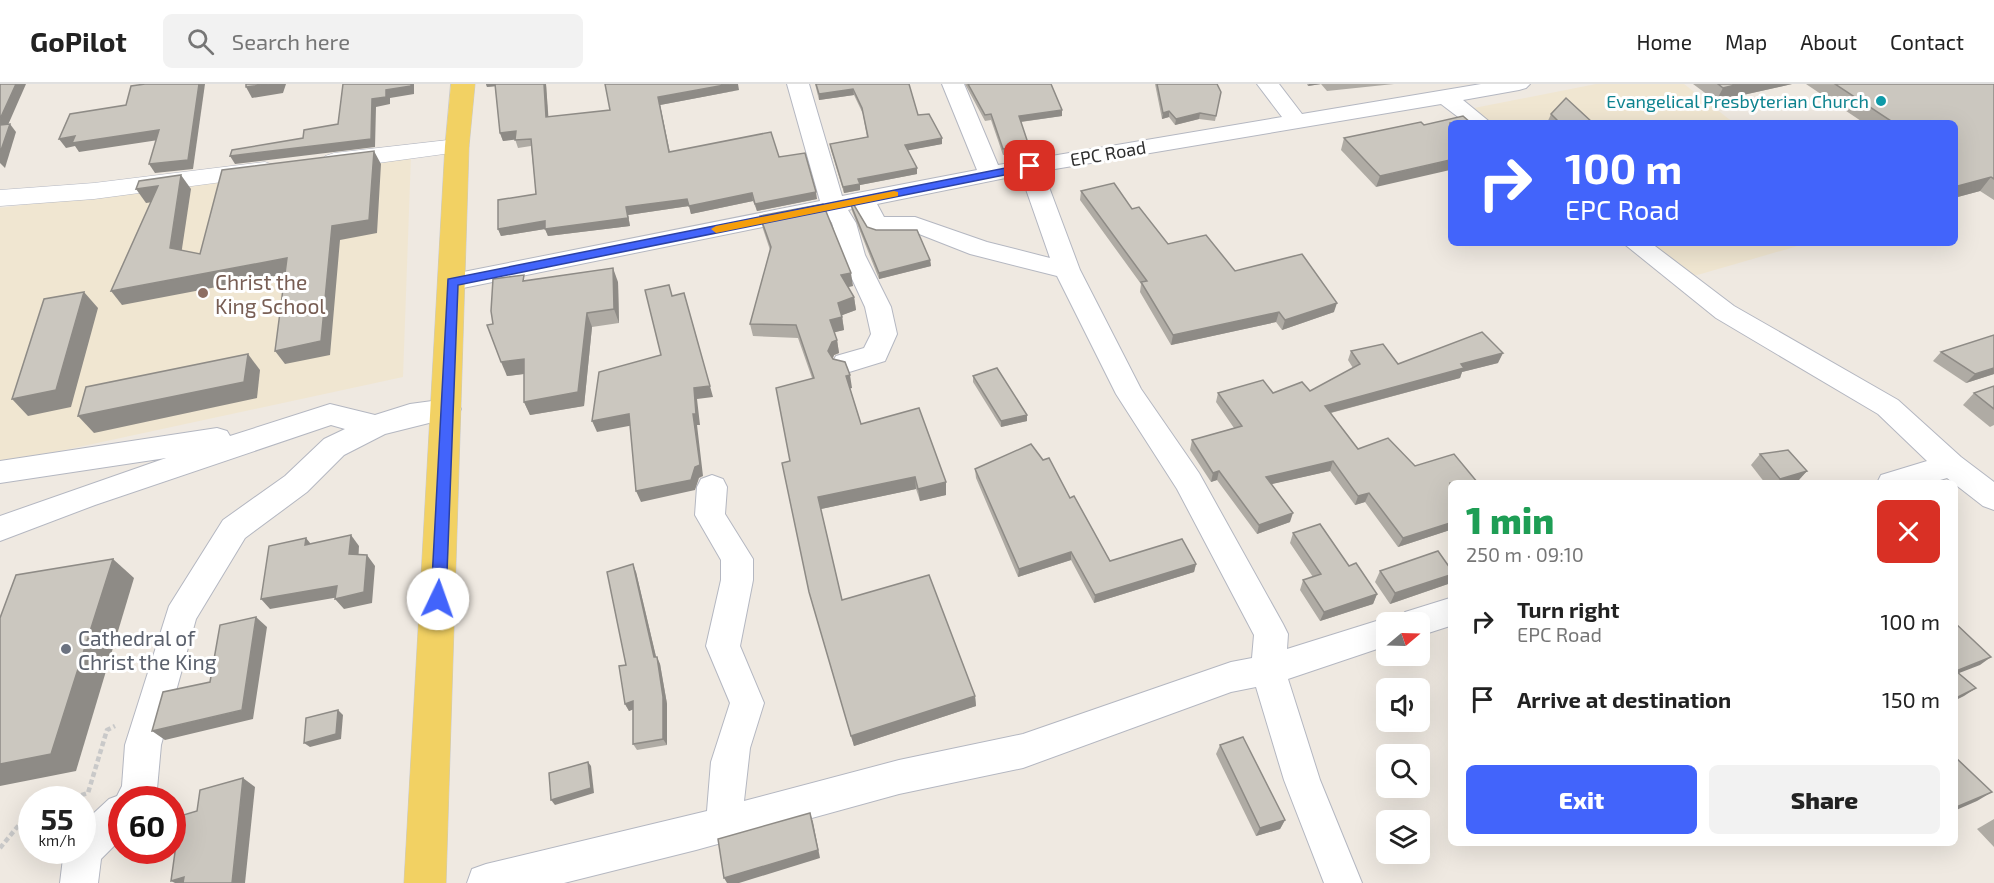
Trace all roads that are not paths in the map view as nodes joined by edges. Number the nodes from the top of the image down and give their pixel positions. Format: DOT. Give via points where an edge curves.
graph roads {
  1 [pos="463,84"];
  2 [pos="798,84"];
  3 [pos="953,84"];
  4 [pos="1268,84"];
  5 [pos="1519,84"];
  6 [pos="1447,98"];
  7 [pos="1476,120"];
  8 [pos="1296,121"];
  9 [pos="457,146"];
  10 [pos="1030,166"];
  11 [pos="991,175"];
  12 [pos="0,198"];
  13 [pos="863,200"];
  14 [pos="833,206"];
  15 [pos="1639,246"];
  16 [pos="1067,270"];
  17 [pos="453,282"];
  18 [pos="846,363"];
  19 [pos="447,409"];
  20 [pos="375,426"];
  21 [pos="288,428"];
  22 [pos="1951,465"];
  23 [pos="0,472"];
  24 [pos="1902,480"];
  25 [pos="712,487"];
  26 [pos="1994,498"];
  27 [pos="0,529"];
  28 [pos="1448,613"];
  29 [pos="1430,618"];
  30 [pos="1376,635"];
  31 [pos="1268,670"];
  32 [pos="140,786"];
  33 [pos="726,824"];
  34 [pos="108,826"];
  35 [pos="79,883"];
  36 [pos="425,883"];
  37 [pos="486,883"];
  38 [pos="1343,883"];
  1 -- 9 [label="main road"];
  2 -- 14 [label="street"];
  3 -- 11 [label="street"];
  4 -- 8 [label="street"];
  5 -- 6 [label="street, EPC Road"];
  6 -- 7 [label="street"];
  6 -- 8 [label="street, EPC Road"];
  8 -- 10 [label="street, EPC Road"];
  9 -- 12 [label="street" via="94,191"];
  9 -- 17 [label="main road"];
  10 -- 11 [label="street, EPC Road"];
  10 -- 16 [label="street"];
  11 -- 13 [label="street, EPC Road"];
  13 -- 14 [label="street, EPC Road"];
  13 -- 16 [label="street" via="877,226 900,222 926,226 964,244"];
  14 -- 17 [label="street, EPC Road"];
  14 -- 18 [label="street" via="844,223 853,255 878,308 884,334 875,354"];
  15 -- 22 [label="street" via="1725,312 1888,407"];
  16 -- 31 [label="street" via="1130,394 1188,481 1271,634"];
  17 -- 19 [label="main road"];
  19 -- 20 [label="street"];
  19 -- 36 [label="main road"];
  20 -- 21 [label="street" via="330,414"];
  20 -- 32 [label="street" via="334,447 296,484 234,528 181,616 143,745"];
  21 -- 23 [label="street"];
  21 -- 27 [label="street"];
  22 -- 24 [label="street"];
  22 -- 26 [label="street"];
  25 -- 33 [label="street" via="710,516 736,560 737,580 723,646 747,703 733,738 724,791"];
  28 -- 29 [label="street"];
  30 -- 31 [label="street"];
  31 -- 33 [label="street" via="1231,676 1023,751 899,777"];
  31 -- 38 [label="street" via="1302,780"];
  33 -- 37 [label="street"];
  34 -- 35 [label="street" via="83,850"];
}
